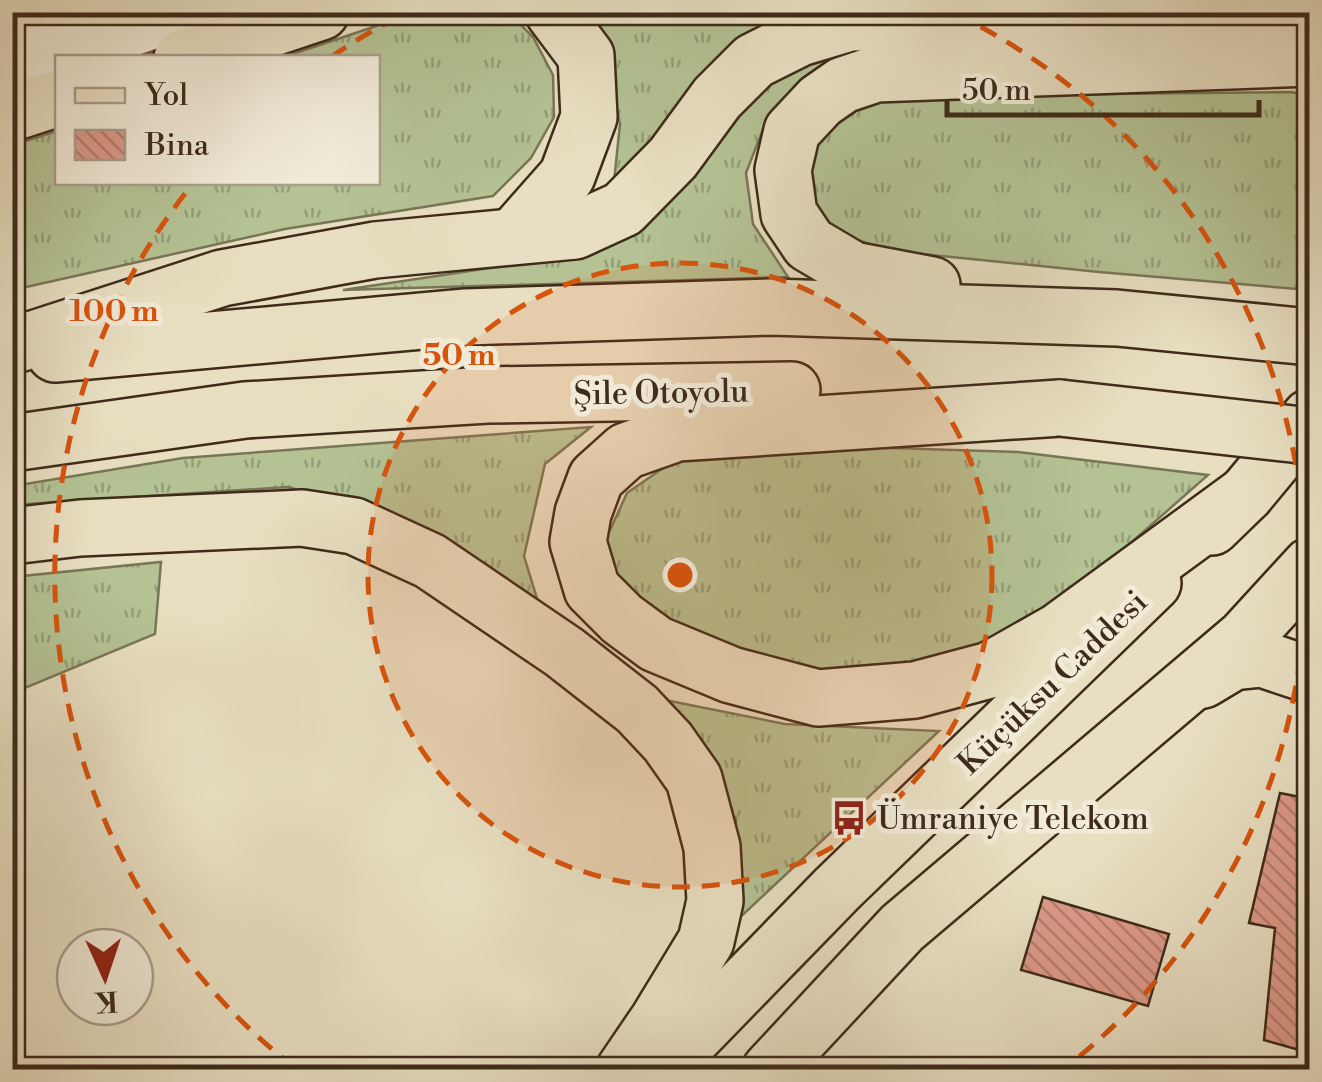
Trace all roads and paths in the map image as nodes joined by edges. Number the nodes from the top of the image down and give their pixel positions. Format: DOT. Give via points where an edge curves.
graph roads {
  1 [pos="56,12"];
  2 [pos="183,12"];
  3 [pos="321,12"];
  4 [pos="553,12"];
  5 [pos="1310,16"];
  6 [pos="12,28"];
  7 [pos="58,55"];
  8 [pos="191,55"];
  9 [pos="55,56"];
  10 [pos="1310,58"];
  11 [pos="12,71"];
  12 [pos="55,99"];
  13 [pos="12,112"];
  14 [pos="515,235"];
  15 [pos="1117,318"];
  16 [pos="1310,338"];
  17 [pos="12,346"];
  18 [pos="12,357"];
  19 [pos="1060,408"];
  20 [pos="1310,417"];
  21 [pos="1310,436"];
  22 [pos="12,443"];
  23 [pos="1246,494"];
  24 [pos="12,536"];
  25 [pos="1310,566"];
  26 [pos="1310,675"];
  27 [pos="1179,694"];
  28 [pos="624,1070"];
  29 [pos="661,1070"];
  30 [pos="770,1070"];
  1 -- 6 [label="street"];
  2 -- 7 [label="street"];
  3 -- 8 [label="main road"];
  4 -- 14 [label="main road" via="586,56 589,117 567,176"];
  5 -- 14 [label="main road" via="850,23 754,61 623,209 576,231"];
  9 -- 11 [label="street"];
  10 -- 15 [label="main road" via="876,74 820,101 792,130 783,170 789,214 809,244 853,270"];
  12 -- 13 [label="main road"];
  14 -- 17 [label="main road" via="374,250 222,278"];
  15 -- 16 [label="main road"];
  15 -- 18 [label="main road" via="772,307 466,317"];
  19 -- 21 [label="main road, Şile Otoyolu, bridge"];
  19 -- 22 [label="main road, Şile Otoyolu" via="790,390 487,395 244,410"];
  19 -- 23 [label="main road" via="677,433 626,451 596,478 583,513 578,542 592,589 656,644 731,675 818,698 914,690 990,670 1059,630"];
  20 -- 23 [label="main road, Küçüksu Caddesi"];
  23 -- 29 [label="main road, Küçüksu Caddesi"];
  24 -- 28 [label="main road" via="302,518 354,526 430,561 637,709 694,779 712,847 715,901 706,942"];
  25 -- 27 [label="main road" via="1244,638"];
  26 -- 27 [label="main road" via="1262,660 1234,662"];
  27 -- 30 [label="main road" via="902,928"];
}
